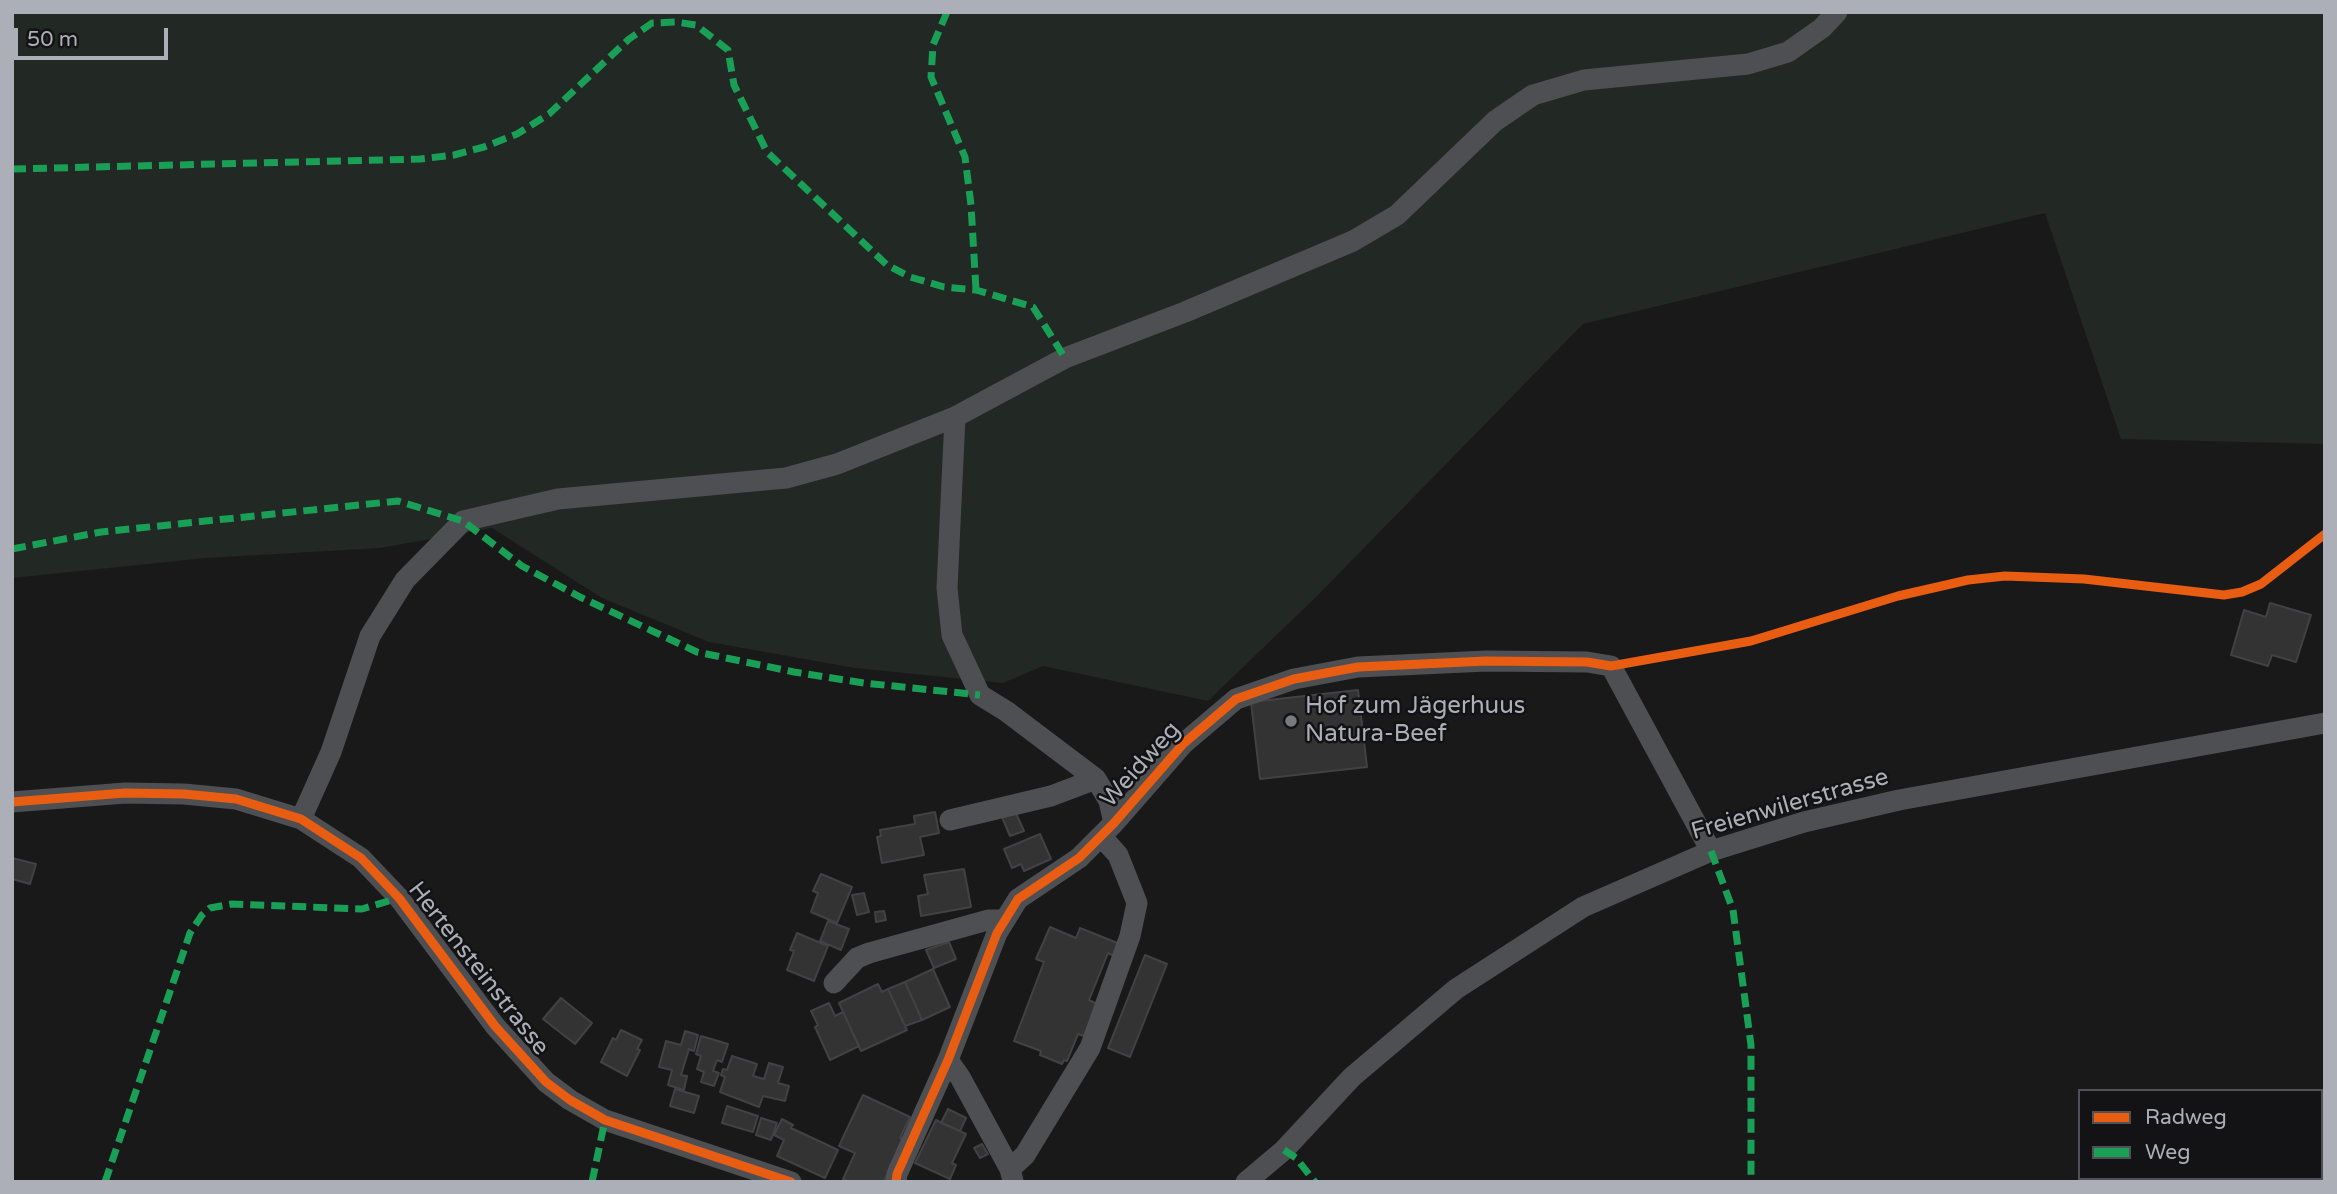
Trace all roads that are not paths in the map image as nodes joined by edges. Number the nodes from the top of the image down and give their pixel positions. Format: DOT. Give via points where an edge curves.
graph roads {
  1 [pos="1837,12"];
  2 [pos="955,417"];
  3 [pos="2325,723"];
  4 [pos="1096,779"];
  5 [pos="12,802"];
  6 [pos="300,819"];
  7 [pos="950,820"];
  8 [pos="1108,829"];
  9 [pos="1711,851"];
  10 [pos="1003,919"];
  11 [pos="834,983"];
  12 [pos="948,1060"];
  13 [pos="1012,1175"];
  14 [pos="791,1182"];
  15 [pos="896,1182"];
  16 [pos="1246,1182"];
  1 -- 2 [label="street" via="1788,52 1748,64 1584,80 1533,95 1495,121 1397,215 1353,241 1065,358"];
  2 -- 4 [label="street" via="947,589 952,635 980,695"];
  2 -- 6 [label="street" via="837,464 786,478 558,499 463,521 405,580 370,636 331,752"];
  3 -- 9 [label="street, Freienwilerstrasse" via="1899,800 1804,822"];
  4 -- 7 [label="street" via="1051,796"];
  4 -- 8 [label="street" via="1109,801"];
  5 -- 6 [label="street, Hertensteinstrasse" via="125,793 184,794 236,799"];
  6 -- 14 [label="street, Hertensteinstrasse" via="361,858 399,898 495,1026 554,1088 605,1120"];
  8 -- 9 [label="street, Weidweg" via="1183,744 1236,699 1294,679 1358,667 1587,662 1611,666"];
  8 -- 10 [label="street, Weidweg" via="1079,859 1018,899"];
  8 -- 13 [label="street" via="1137,903 1130,936 1090,1048"];
  9 -- 16 [label="street, Freienwilerstrasse" via="1583,907 1455,989 1352,1077 1284,1150"];
  10 -- 11 [label="street" via="869,953"];
  10 -- 12 [label="street, Weidweg"];
  12 -- 13 [label="street"];
  12 -- 15 [label="street, Weidweg"];
}
